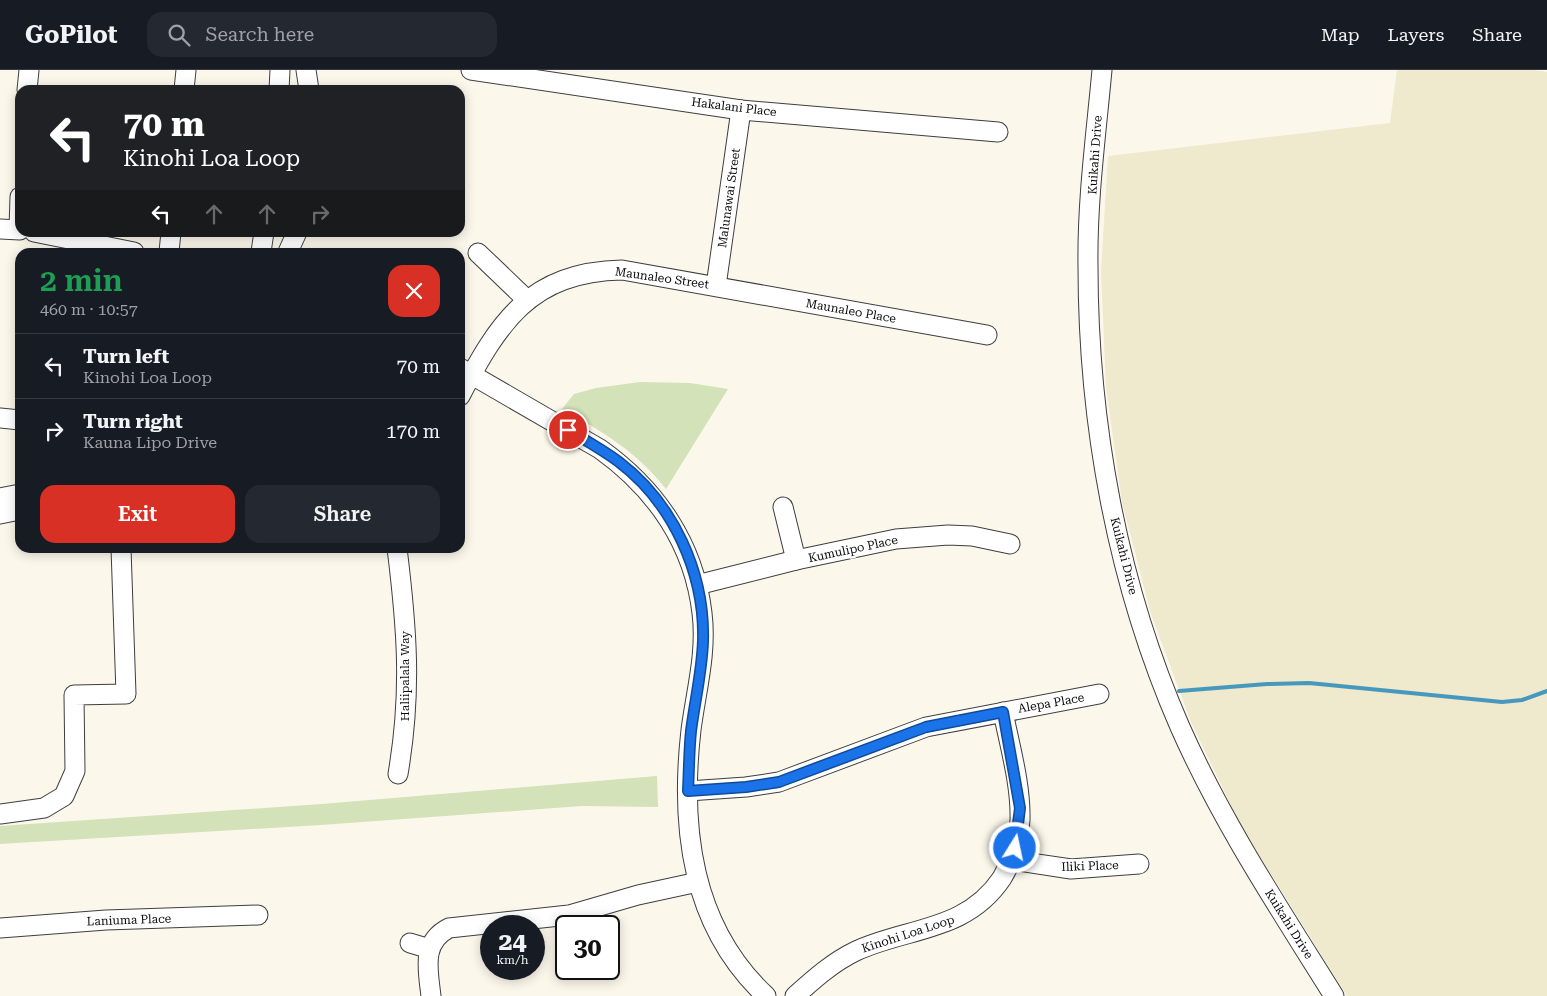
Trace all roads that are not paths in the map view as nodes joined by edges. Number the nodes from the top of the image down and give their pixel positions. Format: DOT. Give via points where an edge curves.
graph roads {
  1 [pos="29,70"];
  2 [pos="186,70"];
  3 [pos="280,70"];
  4 [pos="306,70"];
  5 [pos="471,70"];
  6 [pos="1102,70"];
  7 [pos="28,85"];
  8 [pos="184,85"];
  9 [pos="279,85"];
  10 [pos="308,85"];
  11 [pos="741,110"];
  12 [pos="998,132"];
  13 [pos="55,237"];
  14 [pos="113,248"];
  15 [pos="478,254"];
  16 [pos="716,286"];
  17 [pos="526,299"];
  18 [pos="987,335"];
  19 [pos="466,371"];
  20 [pos="0,418"];
  21 [pos="15,420"];
  22 [pos="15,495"];
  23 [pos="0,498"];
  24 [pos="783,507"];
  25 [pos="15,511"];
  26 [pos="0,514"];
  27 [pos="1010,544"];
  28 [pos="120,553"];
  29 [pos="397,553"];
  30 [pos="796,560"];
  31 [pos="697,585"];
  32 [pos="1099,694"];
  33 [pos="1003,712"];
  34 [pos="398,774"];
  35 [pos="688,791"];
  36 [pos="0,814"];
  37 [pos="1011,860"];
  38 [pos="1139,864"];
  39 [pos="698,882"];
  40 [pos="258,916"];
  41 [pos="0,928"];
  42 [pos="410,943"];
  43 [pos="430,949"];
  44 [pos="431,996"];
  45 [pos="766,996"];
  46 [pos="795,996"];
  47 [pos="1334,996"];
  1 -- 7 [label="street"];
  2 -- 8 [label="street"];
  3 -- 9 [label="street"];
  4 -- 10 [label="street"];
  5 -- 11 [label="street, Hakalani Place"];
  6 -- 47 [label="street, Kuikahi Drive" via="1088,265 1092,384 1112,510 1139,616 1180,726 1232,833"];
  11 -- 12 [label="street, Hakalani Place"];
  11 -- 16 [label="street, Malunawai Street"];
  13 -- 14 [label="street"];
  15 -- 17 [label="street"];
  16 -- 17 [label="street, Maunaleo Street" via="622,270 596,270 573,276"];
  16 -- 18 [label="street, Maunaleo Place"];
  17 -- 19 [label="street, Maunaleo Street"];
  19 -- 31 [label="street" via="600,449 639,480 674,527 692,565"];
  20 -- 21 [label="street"];
  22 -- 23 [label="street"];
  24 -- 30 [label="street"];
  25 -- 26 [label="street"];
  27 -- 30 [label="street, Kumulipo Place" via="972,536 932,536 871,543"];
  28 -- 36 [label="street" via="126,694 74,695 75,771 64,796 44,808"];
  29 -- 34 [label="street, Haliipalala Way" via="408,659 404,736"];
  30 -- 31 [label="street, Kumulipo Place"];
  31 -- 35 [label="street" via="703,640"];
  32 -- 33 [label="street, Alepa Place"];
  33 -- 35 [label="street" via="926,727 779,782"];
  33 -- 37 [label="street, Kinohi Loa Loop" via="1020,808 1018,835"];
  35 -- 39 [label="street" via="689,832"];
  37 -- 38 [label="street, Iliki Place" via="1071,869"];
  37 -- 46 [label="street, Kinohi Loa Loop" via="989,894 969,911 946,923 856,951 830,966"];
  39 -- 43 [label="street" via="569,915 457,925 439,935"];
  39 -- 45 [label="street" via="717,930 734,959"];
  40 -- 41 [label="street, Laniuma Place" via="106,920"];
  42 -- 43 [label="street"];
  43 -- 44 [label="street"];
}
